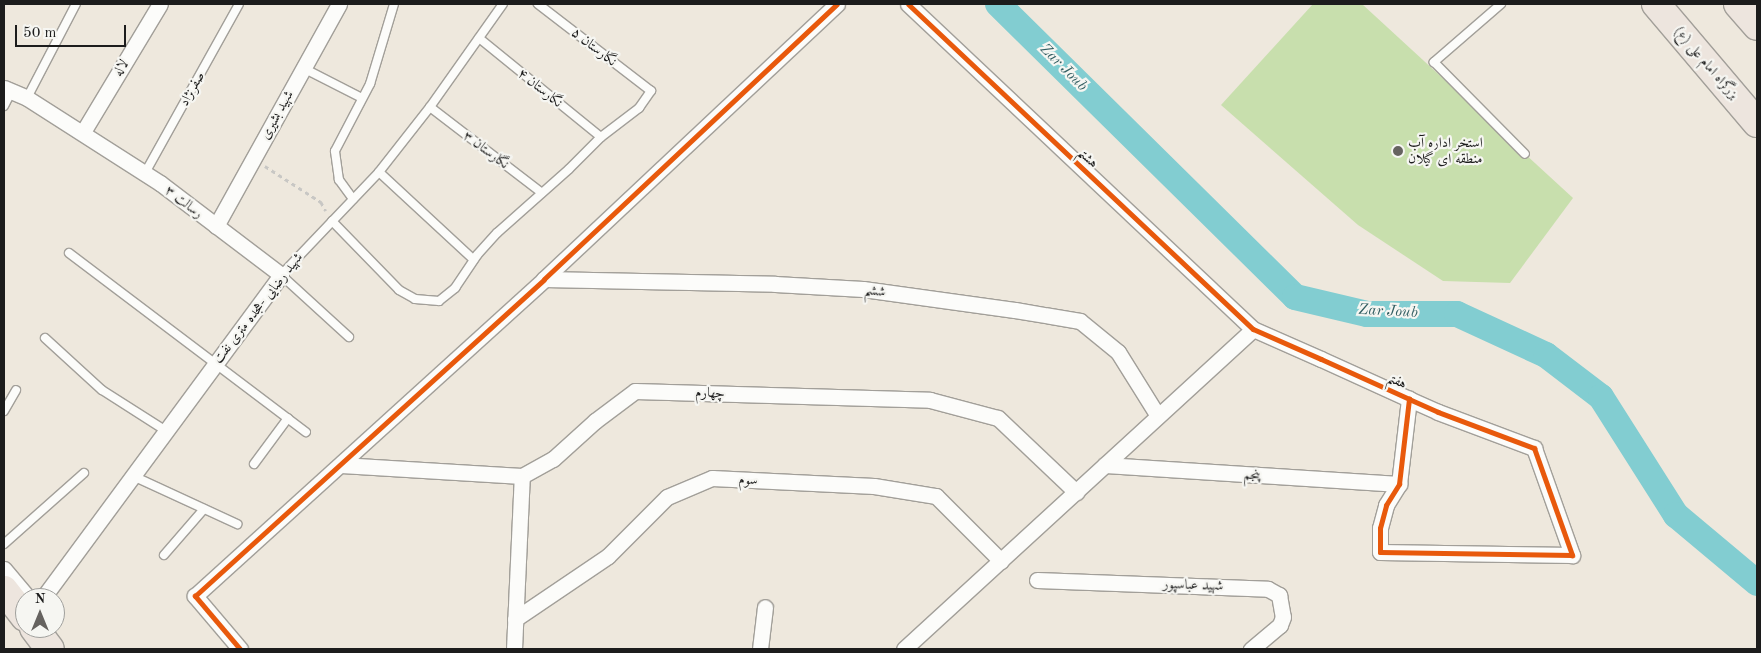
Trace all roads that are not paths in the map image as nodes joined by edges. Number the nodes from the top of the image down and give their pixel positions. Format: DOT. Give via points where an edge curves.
graph roads {
  1 [pos="76,4"];
  2 [pos="160,4"];
  3 [pos="239,4"];
  4 [pos="339,4"];
  5 [pos="394,4"];
  6 [pos="503,4"];
  7 [pos="538,4"];
  8 [pos="837,4"];
  9 [pos="908,4"];
  10 [pos="1501,4"];
  11 [pos="1656,4"];
  12 [pos="1738,4"];
  13 [pos="1757,26"];
  14 [pos="479,38"];
  15 [pos="303,68"];
  16 [pos="8,89"];
  17 [pos="27,98"];
  18 [pos="362,98"];
  19 [pos="4,106"];
  20 [pos="430,107"];
  21 [pos="1757,122"];
  22 [pos="82,132"];
  23 [pos="601,137"];
  24 [pos="1525,154"];
  25 [pos="379,172"];
  26 [pos="144,173"];
  27 [pos="542,193"];
  28 [pos="353,198"];
  29 [pos="332,221"];
  30 [pos="216,226"];
  31 [pos="69,252"];
  32 [pos="474,260"];
  33 [pos="281,275"];
  34 [pos="544,279"];
  35 [pos="1253,329"];
  36 [pos="349,337"];
  37 [pos="45,338"];
  38 [pos="216,362"];
  39 [pos="16,390"];
  40 [pos="1409,399"];
  41 [pos="4,411"];
  42 [pos="1158,416"];
  43 [pos="288,418"];
  44 [pos="166,431"];
  45 [pos="306,432"];
  46 [pos="254,464"];
  47 [pos="341,465"];
  48 [pos="1105,465"];
  49 [pos="84,473"];
  50 [pos="133,476"];
  51 [pos="522,476"];
  52 [pos="1399,484"];
  53 [pos="1076,492"];
  54 [pos="204,509"];
  55 [pos="237,524"];
  56 [pos="4,544"];
  57 [pos="164,555"];
  58 [pos="1001,561"];
  59 [pos="4,569"];
  60 [pos="1037,580"];
  61 [pos="20,588"];
  62 [pos="50,588"];
  63 [pos="4,590"];
  64 [pos="15,604"];
  65 [pos="765,607"];
  66 [pos="515,618"];
  67 [pos="42,638"];
  68 [pos="50,649"];
  69 [pos="240,649"];
  70 [pos="514,649"];
  71 [pos="760,649"];
  72 [pos="904,649"];
  73 [pos="1251,649"];
  1 -- 17 [label="lane"];
  2 -- 22 [label="street, لاله"];
  3 -- 26 [label="lane, صفرنژاد"];
  4 -- 15 [label="street, شهید بشیری"];
  5 -- 18 [label="lane" via="370,84"];
  6 -- 14 [label="lane, شهید رضایی -هجده متری نفت"];
  7 -- 23 [label="lane, نگارستان ۵" via="651,91 640,108"];
  8 -- 34 [label="street"];
  9 -- 35 [label="street, هشتم"];
  10 -- 24 [label="lane" via="1434,62"];
  11 -- 21 [label="highway, بزرگراه امام علی (ع)"];
  12 -- 13 [label="highway"];
  14 -- 20 [label="lane, شهید رضایی -هجده متری نفت"];
  14 -- 23 [label="lane, نگارستان ۴"];
  15 -- 18 [label="lane"];
  15 -- 30 [label="street, شهید بشیری"];
  16 -- 17 [label="street, رسالت ۳"];
  16 -- 19 [label="lane"];
  17 -- 22 [label="street, رسالت ۳"];
  18 -- 28 [label="lane" via="336,151 339,180"];
  20 -- 25 [label="lane, شهید رضایی -هجده متری نفت"];
  20 -- 27 [label="lane, نگارستان ۳"];
  22 -- 26 [label="street, رسالت ۳"];
  23 -- 27 [label="lane"];
  25 -- 28 [label="lane, شهید رضایی -هجده متری نفت"];
  25 -- 32 [label="lane"];
  26 -- 30 [label="street, رسالت ۳"];
  27 -- 32 [label="lane" via="497,233"];
  28 -- 29 [label="lane, شهید رضایی -هجده متری نفت"];
  29 -- 32 [label="lane" via="399,290 415,299 439,301 455,288"];
  29 -- 33 [label="lane, شهید رضایی -هجده متری نفت"];
  30 -- 33 [label="street, رسالت ۳"];
  31 -- 38 [label="lane"];
  33 -- 36 [label="lane, رسالت ۳"];
  33 -- 38 [label="street, شهید رضایی -هجده متری نفت"];
  34 -- 42 [label="street, ششم" via="863,289 1080,321 1118,352"];
  34 -- 47 [label="street"];
  35 -- 40 [label="street, هفتم"];
  35 -- 42 [label="street"];
  37 -- 44 [label="lane" via="102,390"];
  38 -- 43 [label="lane"];
  38 -- 44 [label="street, شهید رضایی -هجده متری نفت"];
  39 -- 41 [label="lane"];
  40 -- 52 [label="street"];
  40 -- 52 [label="street, هفتم" via="1534,448 1572,555 1380,552 1380,528 1386,504"];
  42 -- 48 [label="street"];
  43 -- 45 [label="lane"];
  43 -- 46 [label="lane"];
  44 -- 50 [label="street, شهید رضایی -هجده متری نفت"];
  47 -- 51 [label="street"];
  47 -- 69 [label="street" via="195,596"];
  48 -- 52 [label="street, پنجم"];
  48 -- 53 [label="street"];
  49 -- 56 [label="lane"];
  50 -- 54 [label="lane"];
  50 -- 62 [label="street, شهید رضایی -هجده متری نفت"];
  51 -- 53 [label="street, چهارم" via="553,459 634,391 930,400 998,418"];
  51 -- 66 [label="street"];
  53 -- 58 [label="street"];
  54 -- 55 [label="lane"];
  54 -- 57 [label="lane"];
  58 -- 66 [label="street, سوم" via="936,496 874,486 712,478 667,497 608,556"];
  58 -- 72 [label="street"];
  59 -- 61 [label="street"];
  60 -- 73 [label="street, شهید عباسپور" via="1268,589 1279,595 1283,617 1280,625"];
  63 -- 64 [label="highway"];
  65 -- 71 [label="street"];
  66 -- 70 [label="street"];
  67 -- 68 [label="highway"];
}
